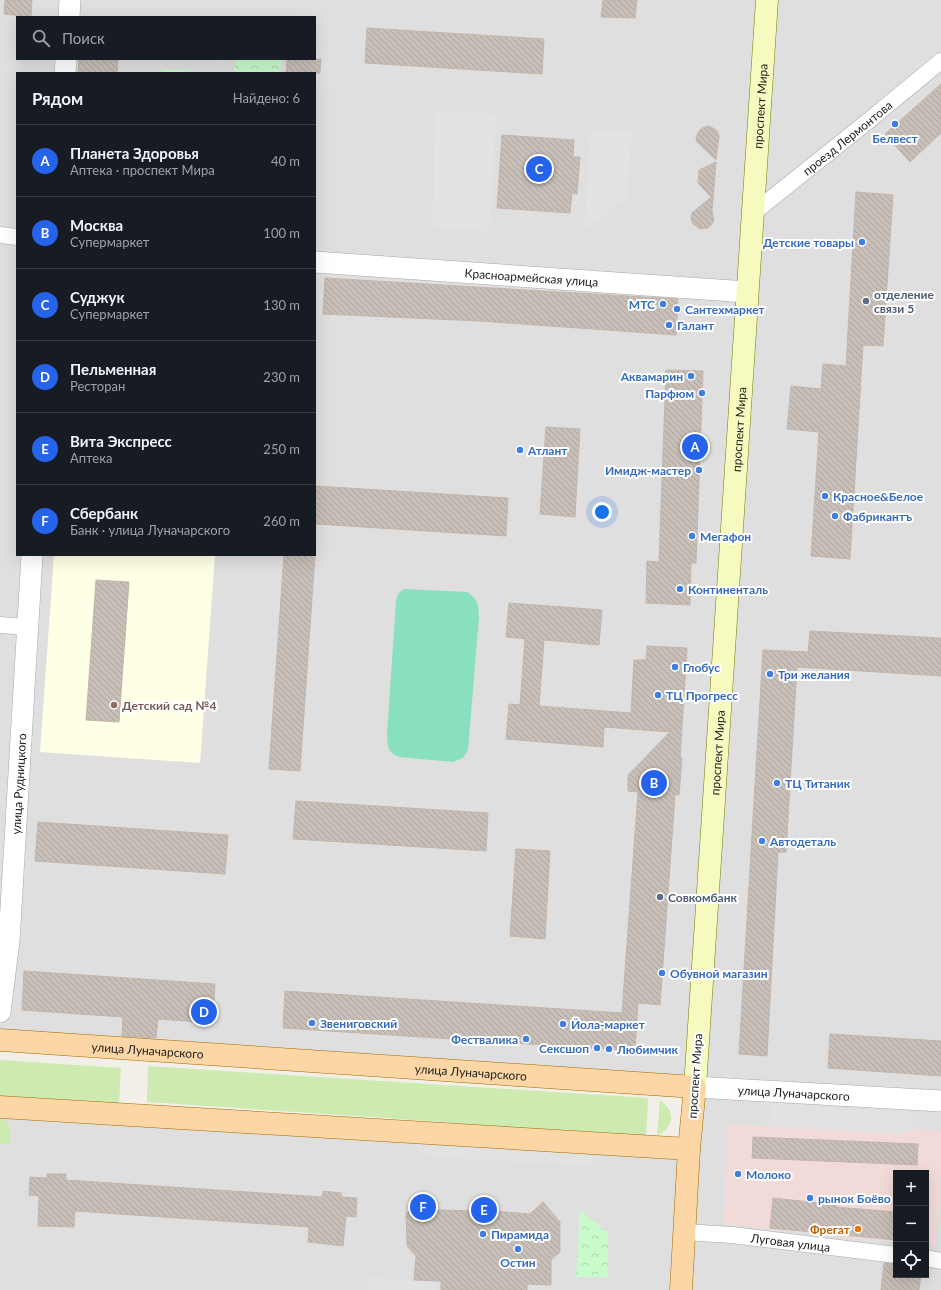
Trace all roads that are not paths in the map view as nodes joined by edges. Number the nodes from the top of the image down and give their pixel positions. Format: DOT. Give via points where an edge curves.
graph roads {
  1 [pos="70,0"];
  2 [pos="767,0"];
  3 [pos="69,16"];
  4 [pos="66,60"];
  5 [pos="941,61"];
  6 [pos="65,72"];
  7 [pos="752,214"];
  8 [pos="0,235"];
  9 [pos="16,237"];
  10 [pos="316,262"];
  11 [pos="747,292"];
  12 [pos="32,556"];
  13 [pos="0,625"];
  14 [pos="27,627"];
  15 [pos="0,1012"];
  16 [pos="0,1040"];
  17 [pos="695,1087"];
  18 [pos="941,1102"];
  19 [pos="0,1107"];
  20 [pos="689,1149"];
  21 [pos="685,1232"];
  22 [pos="893,1255"];
  23 [pos="929,1259"];
  24 [pos="941,1261"];
  25 [pos="681,1290"];
  1 -- 3 [label="street"];
  2 -- 7 [label="main road, проспект Мира"];
  4 -- 6 [label="street"];
  5 -- 7 [label="street, проезд Лермонтова"];
  7 -- 11 [label="main road, проспект Мира"];
  8 -- 9 [label="street"];
  10 -- 11 [label="street, Красноармейская улица"];
  11 -- 17 [label="main road, проспект Мира"];
  12 -- 14 [label="street, улица Рудницкого"];
  13 -- 14 [label="street"];
  14 -- 15 [label="street, улица Рудницкого" via="8,941"];
  16 -- 17 [label="main road, улица Луначарского"];
  17 -- 18 [label="street, улица Луначарского"];
  17 -- 20 [label="main road, проспект Мира"];
  19 -- 20 [label="main road"];
  20 -- 21 [label="main road, проспект Мира"];
  21 -- 22 [label="street, Луговая улица" via="732,1235"];
  21 -- 25 [label="main road, проспект Мира"];
  23 -- 24 [label="street"];
}
